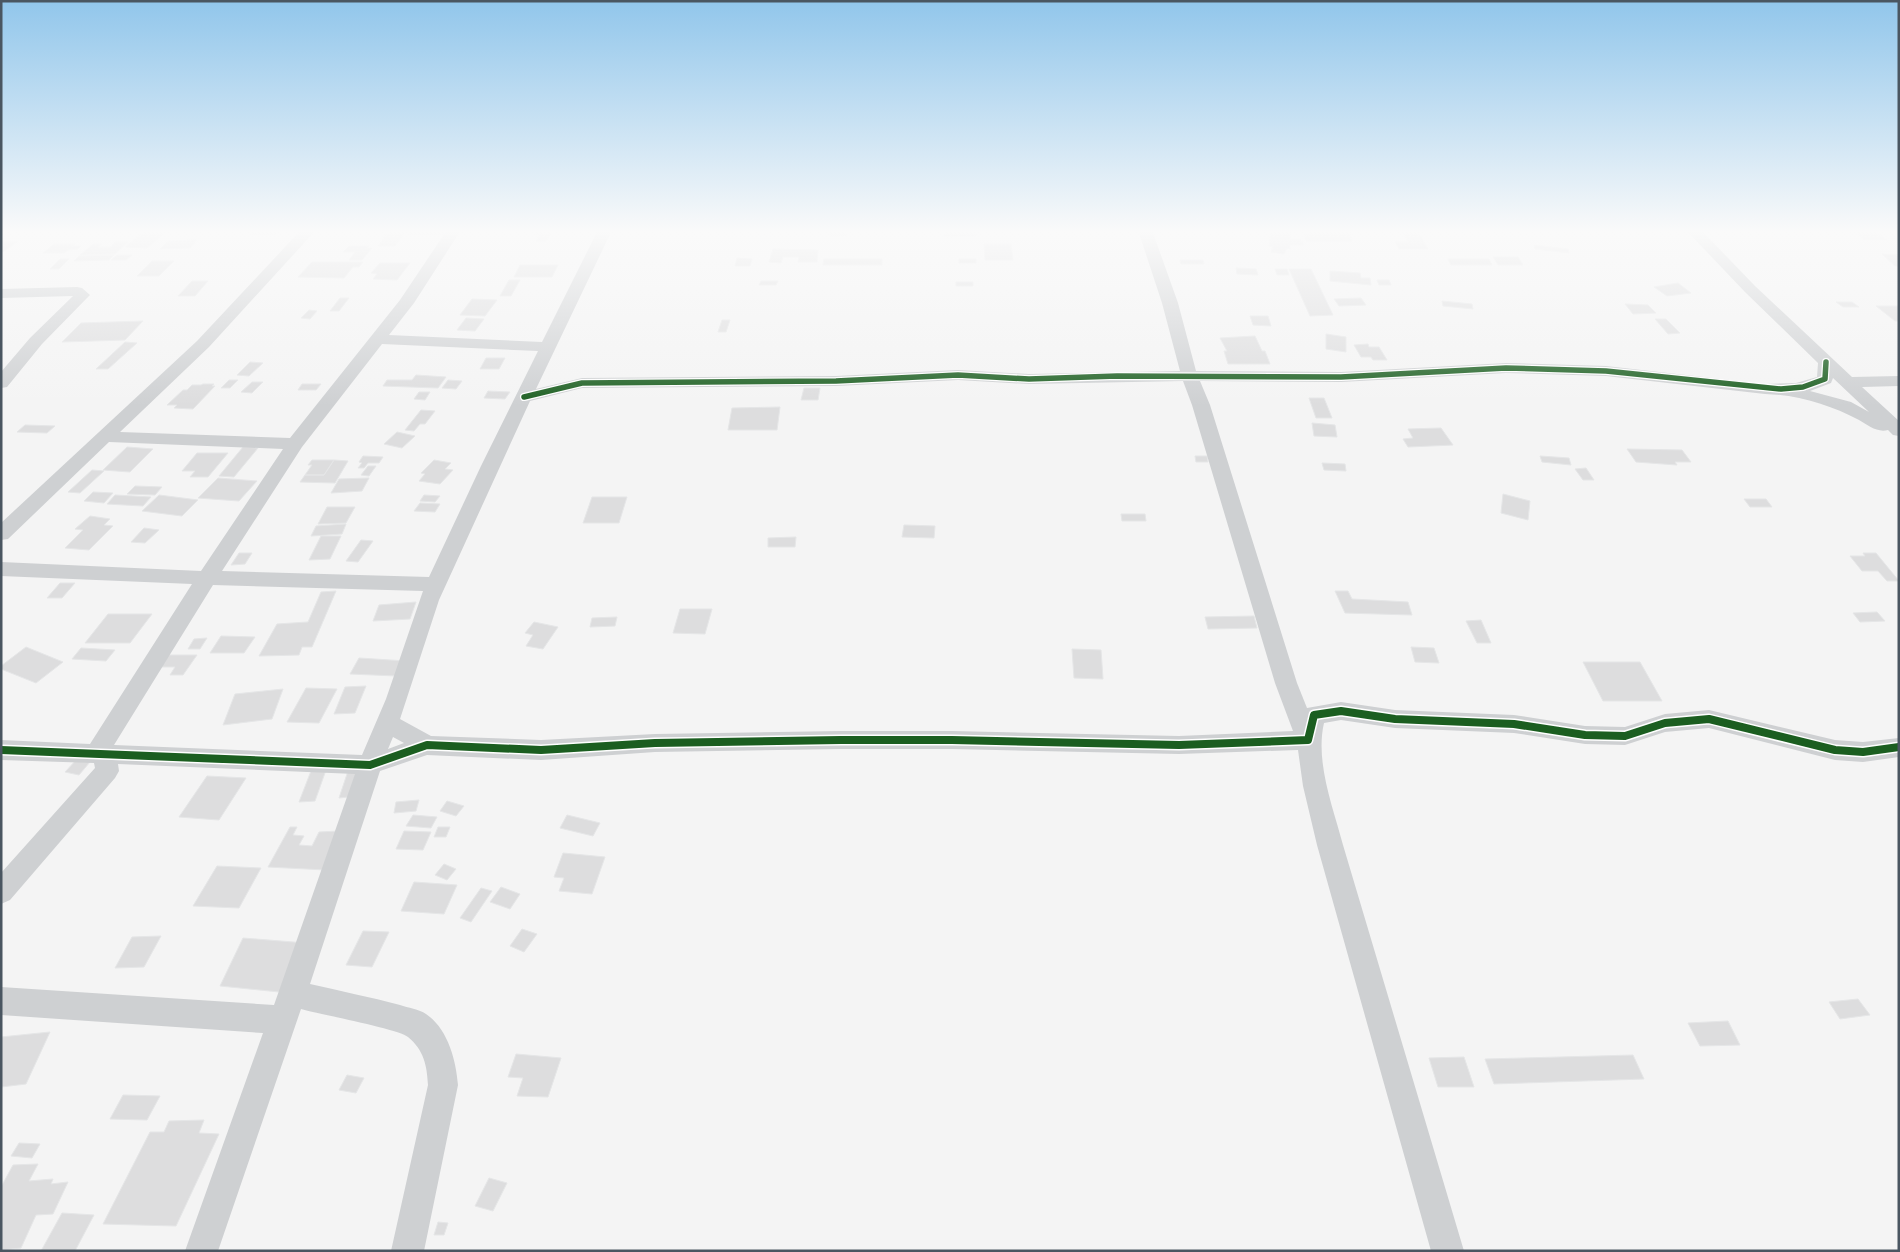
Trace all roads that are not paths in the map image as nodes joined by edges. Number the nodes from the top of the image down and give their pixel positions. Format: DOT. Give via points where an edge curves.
graph roads {
  1 [pos="255,288"];
  2 [pos="416,288"];
  3 [pos="577,288"];
  4 [pos="1165,288"];
  5 [pos="1752,288"];
  6 [pos="1,294"];
  7 [pos="378,339"];
  8 [pos="548,347"];
  9 [pos="1826,362"];
  10 [pos="537,370"];
  11 [pos="1189,376"];
  12 [pos="1899,381"];
  13 [pos="1848,382"];
  14 [pos="1,383"];
  15 [pos="582,383"];
  16 [pos="1788,390"];
  17 [pos="524,397"];
  18 [pos="1899,431"];
  19 [pos="1899,435"];
  20 [pos="106,437"];
  21 [pos="295,444"];
  22 [pos="3,531"];
  23 [pos="1,569"];
  24 [pos="207,578"];
  25 [pos="436,584"];
  26 [pos="388,724"];
  27 [pos="1308,740"];
  28 [pos="427,745"];
  29 [pos="1899,747"];
  30 [pos="1,750"];
  31 [pos="97,753"];
  32 [pos="370,765"];
  33 [pos="1,892"];
  34 [pos="1,1001"];
  35 [pos="287,1007"];
  36 [pos="201,1251"];
  37 [pos="407,1251"];
  38 [pos="1448,1251"];
  1 -- 20 [label="street" via="203,344"];
  2 -- 7 [label="street"];
  3 -- 8 [label="street"];
  4 -- 11 [label="street"];
  5 -- 9 [label="street"];
  6 -- 14 [label="street" via="77,291 82,295 36,341"];
  7 -- 8 [label="street"];
  7 -- 21 [label="street"];
  8 -- 10 [label="street"];
  9 -- 13 [label="street"];
  9 -- 16 [label="street" via="1825,378 1815,385"];
  10 -- 15 [label="street"];
  10 -- 17 [label="street"];
  11 -- 15 [label="street" via="1028,379 958,375 836,381"];
  11 -- 16 [label="street" via="1341,377 1506,368 1581,369"];
  11 -- 27 [label="street" via="1201,405 1286,683"];
  12 -- 13 [label="street"];
  13 -- 18 [label="street"];
  15 -- 17 [label="street"];
  16 -- 19 [label="street" via="1852,409"];
  17 -- 25 [label="street"];
  20 -- 21 [label="street"];
  20 -- 22 [label="street"];
  21 -- 24 [label="street"];
  23 -- 24 [label="street"];
  24 -- 25 [label="street"];
  24 -- 31 [label="street"];
  25 -- 26 [label="street"];
  26 -- 28 [label="street"];
  26 -- 32 [label="street"];
  27 -- 28 [label="street" via="1180,746 850,740 655,743 541,750"];
  27 -- 29 [label="street" via="1314,715 1341,711 1395,719 1514,724 1585,735 1618,736 1665,723 1709,719 1835,750 1863,752"];
  27 -- 38 [label="street" via="1315,786 1330,845"];
  28 -- 32 [label="street"];
  30 -- 31 [label="street"];
  31 -- 32 [label="street"];
  31 -- 33 [label="street" via="106,759 107,771"];
  32 -- 35 [label="street"];
  34 -- 35 [label="street"];
  35 -- 36 [label="street"];
  35 -- 37 [label="street" via="388,1016 416,1024 432,1041 441,1061 442,1085"];
}
